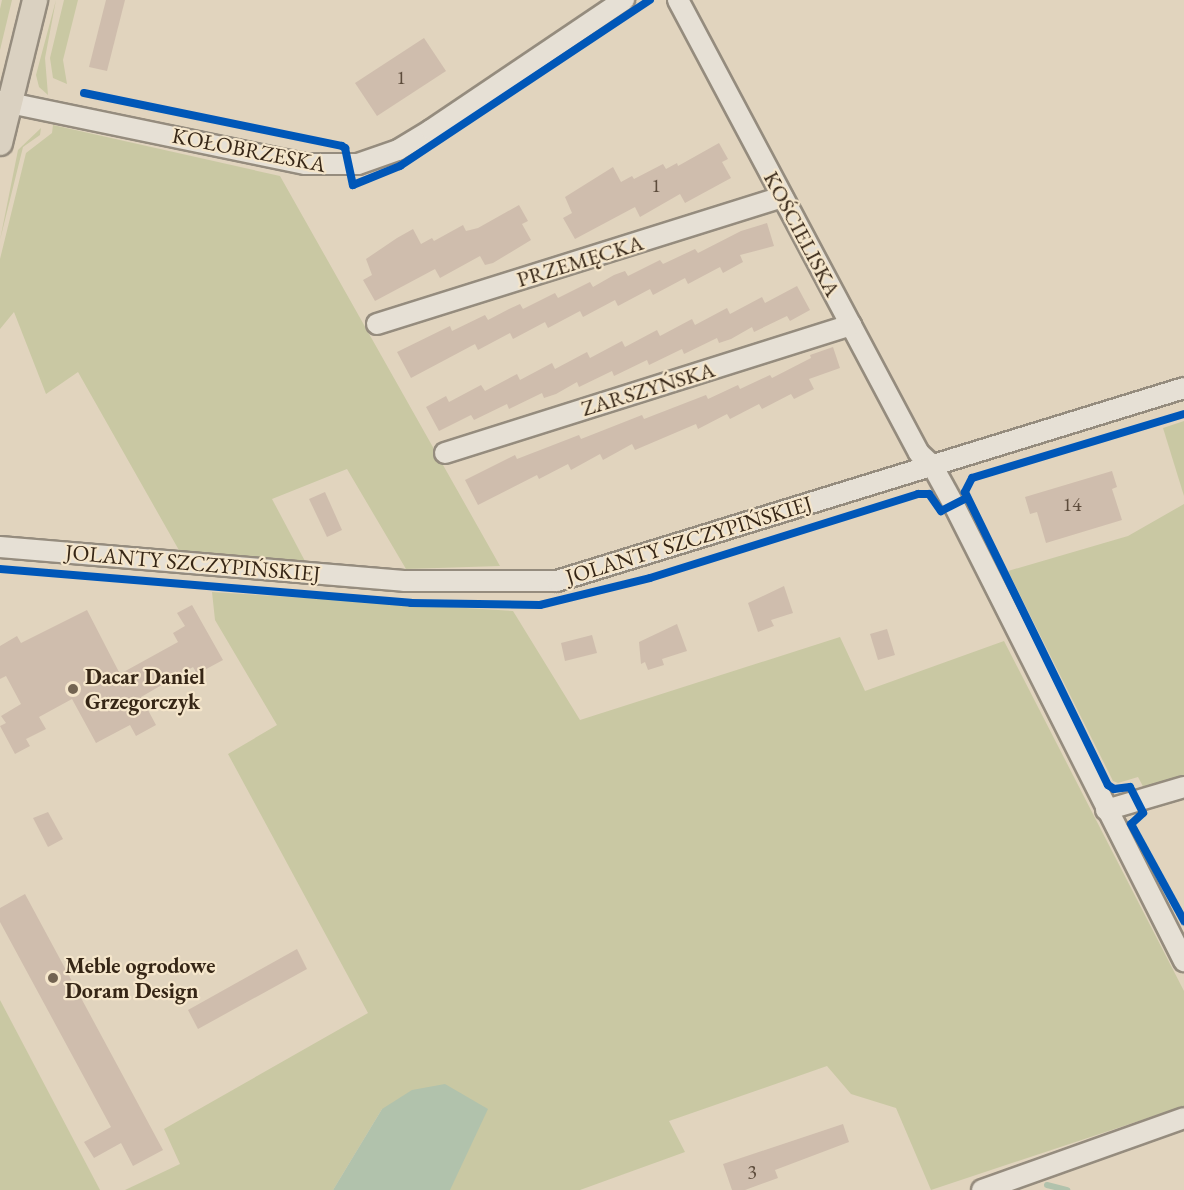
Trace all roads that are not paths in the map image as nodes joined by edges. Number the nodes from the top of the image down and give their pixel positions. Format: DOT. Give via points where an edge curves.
graph roads {
  1 [pos="35,0"];
  2 [pos="624,0"];
  3 [pos="678,0"];
  4 [pos="5,102"];
  5 [pos="0,143"];
  6 [pos="783,197"];
  7 [pos="377,324"];
  8 [pos="851,325"];
  9 [pos="1184,388"];
  10 [pos="445,453"];
  11 [pos="932,465"];
  12 [pos="0,547"];
  13 [pos="1184,787"];
  14 [pos="1106,810"];
  15 [pos="1184,961"];
  16 [pos="1184,1118"];
  17 [pos="982,1190"];
  1 -- 4 [label="main road"];
  2 -- 4 [label="street, KOŁOBRZESKA" via="431,130 398,150 358,164 305,165"];
  3 -- 6 [label="street, KOŚCIELISKA"];
  4 -- 5 [label="main road"];
  6 -- 7 [label="street, PRZEMĘCKA"];
  6 -- 8 [label="street, KOŚCIELISKA"];
  8 -- 10 [label="street, ZARSZYŃSKA"];
  8 -- 11 [label="street, KOŚCIELISKA" via="919,453"];
  9 -- 11 [label="street, JOLANTY SZCZYPIŃSKIEJ"];
  11 -- 12 [label="street, JOLANTY SZCZYPIŃSKIEJ" via="580,577 550,582 404,580"];
  11 -- 14 [label="street, KOŚCIELISKA"];
  13 -- 14 [label="street"];
  14 -- 15 [label="street, KOŚCIELISKA"];
  16 -- 17 [label="street"];
}
